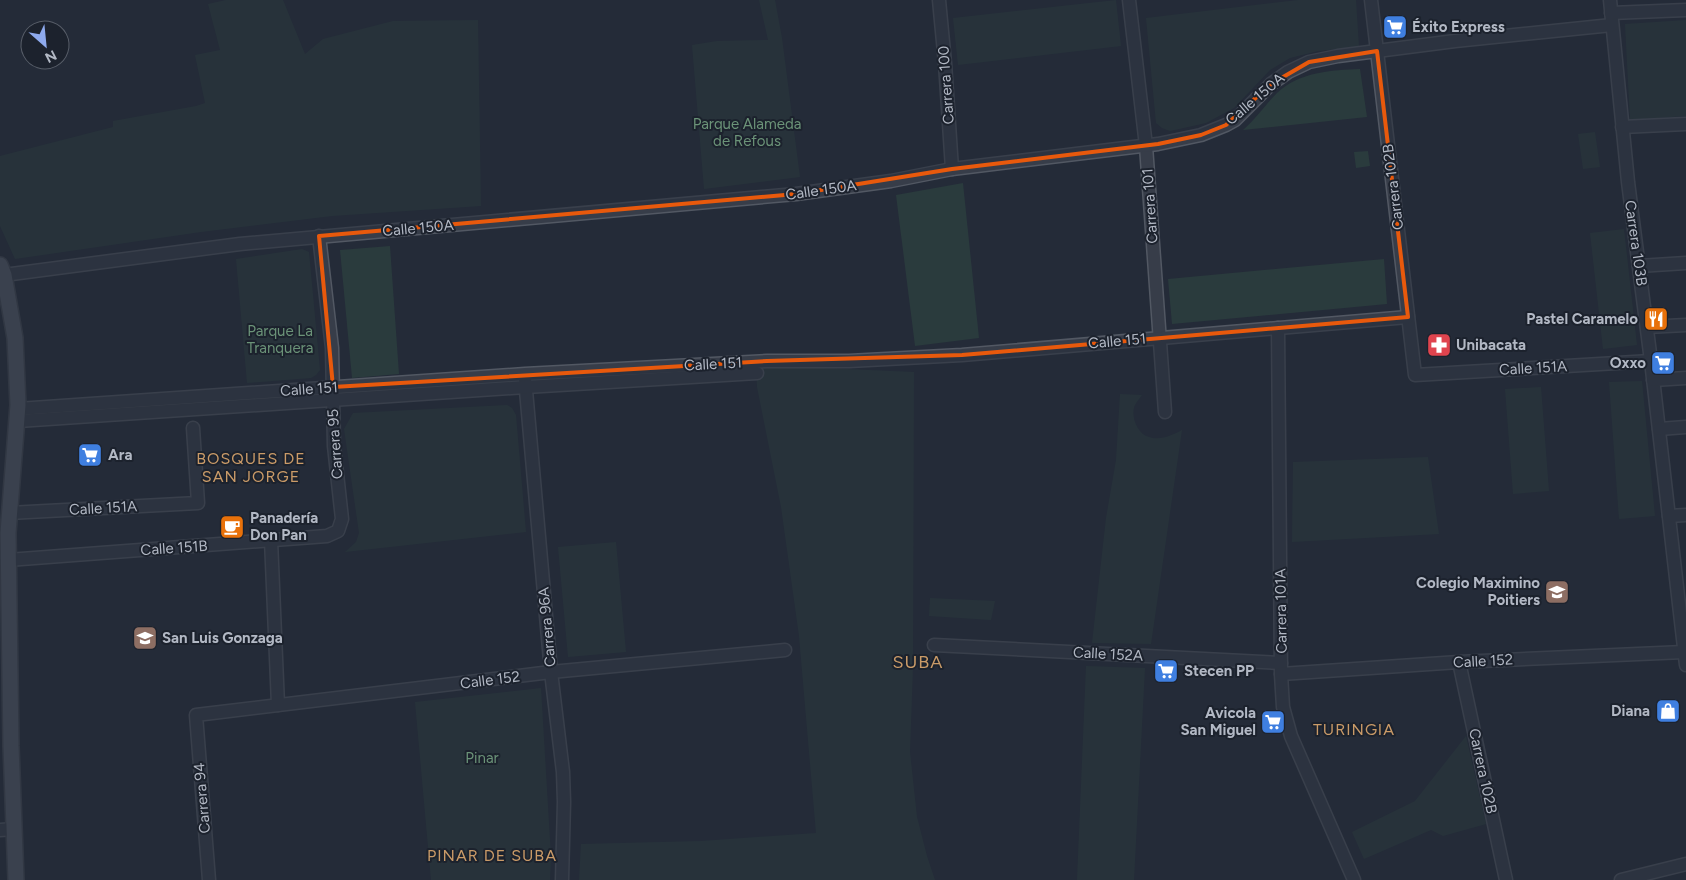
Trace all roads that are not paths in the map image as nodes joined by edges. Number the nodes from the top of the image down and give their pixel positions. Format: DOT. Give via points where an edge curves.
graph roads {
  1 [pos="939,0"];
  2 [pos="1129,0"];
  3 [pos="1371,0"];
  4 [pos="1610,0"];
  5 [pos="1686,10"];
  6 [pos="1612,19"];
  7 [pos="1377,51"];
  8 [pos="1686,124"];
  9 [pos="1622,127"];
  10 [pos="1146,146"];
  11 [pos="952,169"];
  12 [pos="319,236"];
  13 [pos="1686,263"];
  14 [pos="1639,266"];
  15 [pos="2,270"];
  16 [pos="1408,317"];
  17 [pos="1686,325"];
  18 [pos="1647,327"];
  19 [pos="1278,328"];
  20 [pos="1159,338"];
  21 [pos="1651,361"];
  22 [pos="757,374"];
  23 [pos="1415,375"];
  24 [pos="1686,378"];
  25 [pos="1653,380"];
  26 [pos="525,381"];
  27 [pos="332,394"];
  28 [pos="1165,412"];
  29 [pos="18,415"];
  30 [pos="1686,427"];
  31 [pos="193,428"];
  32 [pos="1659,429"];
  33 [pos="9,513"];
  34 [pos="1686,515"];
  35 [pos="1669,516"];
  36 [pos="338,531"];
  37 [pos="270,540"];
  38 [pos="8,560"];
  39 [pos="934,645"];
  40 [pos="784,650"];
  41 [pos="1685,658"];
  42 [pos="1459,662"];
  43 [pos="1281,669"];
  44 [pos="551,672"];
  45 [pos="278,705"];
  46 [pos="196,715"];
  47 [pos="7,830"];
  48 [pos="1686,864"];
  49 [pos="16,880"];
  50 [pos="209,880"];
  51 [pos="562,880"];
  52 [pos="1354,880"];
  53 [pos="1506,880"];
  54 [pos="1621,880"];
  1 -- 11 [label="street, Carrera 100"];
  2 -- 10 [label="street, Carrera 101"];
  3 -- 7 [label="street, Carrera 102B"];
  4 -- 6 [label="street, Carrera 103B"];
  5 -- 6 [label="street, Calle 150A"];
  6 -- 7 [label="street, Calle 150A"];
  6 -- 9 [label="street, Carrera 103B"];
  7 -- 10 [label="street, Calle 150A" via="1308,62 1271,84 1226,125 1201,135"];
  7 -- 16 [label="street, Carrera 102B"];
  8 -- 9 [label="street"];
  9 -- 14 [label="street, Carrera 103B"];
  10 -- 11 [label="street, Calle 150A"];
  10 -- 20 [label="street, Carrera 101"];
  11 -- 12 [label="street, Calle 150A" via="796,194"];
  12 -- 15 [label="street, Calle 150A"];
  12 -- 27 [label="street, Carrera 95" via="330,326"];
  13 -- 14 [label="street"];
  14 -- 18 [label="street, Carrera 103B"];
  15 -- 29 [label="main road" via="15,338"];
  16 -- 19 [label="street, Calle 151"];
  16 -- 23 [label="street, Carrera 102B"];
  17 -- 18 [label="street"];
  18 -- 21 [label="street, Carrera 103B"];
  19 -- 20 [label="street, Calle 151"];
  19 -- 43 [label="street, Carrera 101A"];
  20 -- 26 [label="street, Calle 151" via="943,356 767,361"];
  20 -- 28 [label="street, Carrera 101"];
  21 -- 23 [label="street, Calle 151A"];
  21 -- 25 [label="street, Carrera 103B"];
  22 -- 26 [label="street, Calle 151"];
  24 -- 25 [label="street"];
  25 -- 32 [label="street, Carrera 103B"];
  26 -- 27 [label="street, Calle 151"];
  26 -- 44 [label="street, Carrera 96A"];
  27 -- 29 [label="street, Calle 151"];
  27 -- 36 [label="street, Carrera 95" via="342,519"];
  29 -- 33 [label="main road"];
  30 -- 32 [label="street"];
  31 -- 33 [label="street, Calle 151A" via="198,502"];
  32 -- 35 [label="street, Carrera 103B"];
  33 -- 38 [label="main road"];
  34 -- 35 [label="street"];
  35 -- 41 [label="street, Carrera 103B"];
  36 -- 37 [label="street, Calle 151B" via="327,536"];
  37 -- 38 [label="street, Calle 151B"];
  37 -- 45 [label="street"];
  38 -- 47 [label="main road"];
  39 -- 43 [label="street, Calle 152A"];
  40 -- 44 [label="street, Calle 152"];
  41 -- 42 [label="street, Calle 152"];
  42 -- 43 [label="street, Calle 152"];
  42 -- 53 [label="street, Carrera 102B"];
  43 -- 52 [label="street, Carrera 101A" via="1290,736"];
  44 -- 45 [label="street, Calle 152"];
  44 -- 51 [label="street, Carrera 96A" via="564,786"];
  45 -- 46 [label="street, Calle 152"];
  46 -- 50 [label="street, Carrera 94"];
  47 -- 49 [label="main road"];
  48 -- 54 [label="street"];
}
